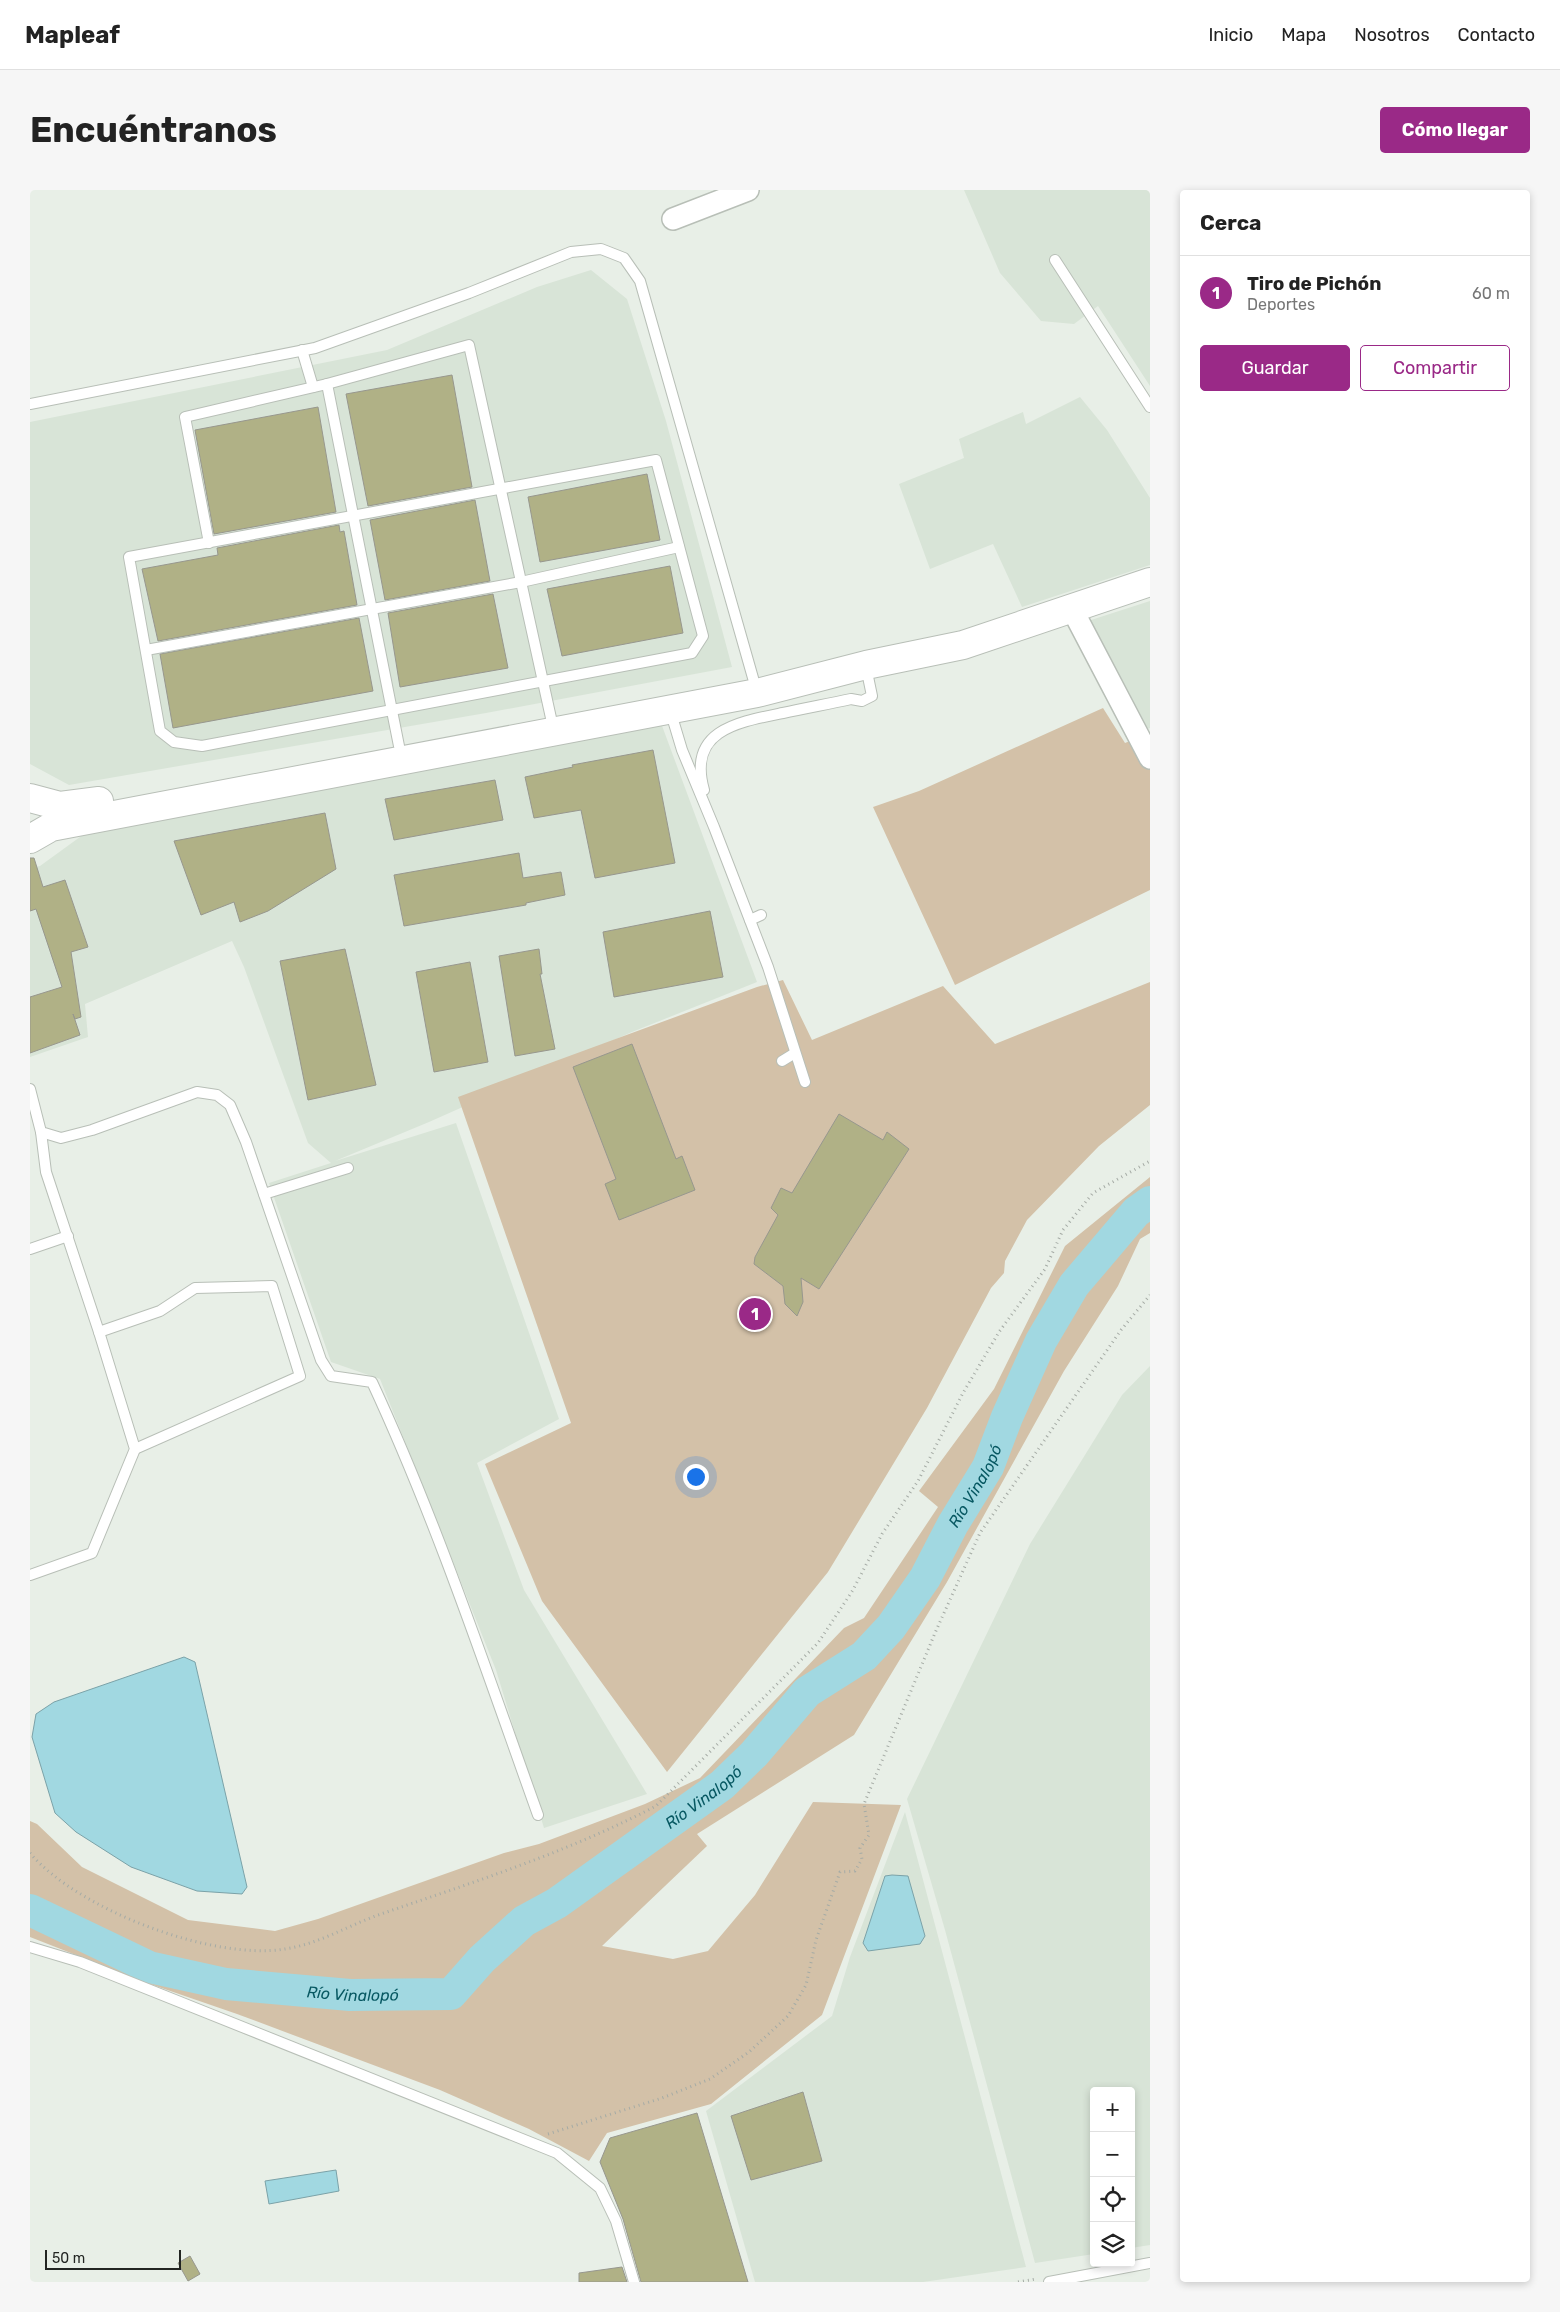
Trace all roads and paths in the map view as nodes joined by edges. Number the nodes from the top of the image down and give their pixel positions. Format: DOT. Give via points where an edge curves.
graph roads {
  1 [pos="748,190"];
  2 [pos="673,219"];
  3 [pos="1055,260"];
  4 [pos="302,350"];
  5 [pos="327,384"];
  6 [pos="313,387"];
  7 [pos="30,404"];
  8 [pos="1150,408"];
  9 [pos="500,489"];
  10 [pos="353,516"];
  11 [pos="209,543"];
  12 [pos="679,547"];
  13 [pos="521,582"];
  14 [pos="1150,582"];
  15 [pos="371,609"];
  16 [pos="1072,609"];
  17 [pos="146,650"];
  18 [pos="866,664"];
  19 [pos="542,680"];
  20 [pos="756,686"];
  21 [pos="670,709"];
  22 [pos="390,710"];
  23 [pos="551,718"];
  24 [pos="399,746"];
  25 [pos="1150,758"];
  26 [pos="30,798"];
  27 [pos="30,809"];
  28 [pos="30,823"];
  29 [pos="714,827"];
  30 [pos="30,839"];
  31 [pos="761,915"];
  32 [pos="750,920"];
  33 [pos="795,1053"];
  34 [pos="782,1061"];
  35 [pos="805,1082"];
  36 [pos="30,1089"];
  37 [pos="41,1132"];
  38 [pos="1150,1160"];
  39 [pos="348,1168"];
  40 [pos="264,1194"];
  41 [pos="68,1236"];
  42 [pos="30,1249"];
  43 [pos="1150,1295"];
  44 [pos="100,1332"];
  45 [pos="135,1449"];
  46 [pos="30,1575"];
  47 [pos="538,1815"];
  48 [pos="30,1853"];
  49 [pos="30,1947"];
  50 [pos="526,2141"];
  51 [pos="1150,2263"];
  52 [pos="634,2282"];
  53 [pos="1049,2282"];
  1 -- 2 [label="street"];
  3 -- 8 [label="lane"];
  4 -- 6 [label="lane"];
  4 -- 7 [label="lane"];
  4 -- 20 [label="lane" via="469,294 571,252 601,249 624,258 640,281"];
  5 -- 6 [label="lane"];
  5 -- 9 [label="lane" via="469,345"];
  5 -- 10 [label="lane"];
  6 -- 11 [label="lane" via="185,417"];
  9 -- 10 [label="lane"];
  9 -- 12 [label="lane" via="656,460"];
  9 -- 13 [label="lane"];
  10 -- 11 [label="lane"];
  10 -- 15 [label="lane"];
  11 -- 17 [label="lane" via="129,557"];
  12 -- 13 [label="lane"];
  12 -- 19 [label="lane" via="703,636 692,653"];
  13 -- 15 [label="lane"];
  13 -- 19 [label="lane"];
  14 -- 16 [label="main road"];
  15 -- 17 [label="lane"];
  15 -- 22 [label="lane"];
  16 -- 18 [label="main road" via="963,645"];
  16 -- 25 [label="street"];
  17 -- 22 [label="lane" via="160,730 174,742 202,746"];
  18 -- 20 [label="main road"];
  18 -- 29 [label="lane" via="872,696 862,701 851,699 752,719 733,724 715,734 701,762 701,780"];
  19 -- 22 [label="lane"];
  19 -- 23 [label="lane"];
  20 -- 21 [label="main road"];
  20 -- 23 [label="main road"];
  21 -- 29 [label="lane" via="682,750"];
  21 -- 30 [label="main road" via="51,827"];
  22 -- 24 [label="lane"];
  23 -- 24 [label="main road"];
  24 -- 26 [label="main road" via="86,803 60,806"];
  27 -- 28 [label="main road"];
  29 -- 32 [label="lane"];
  31 -- 32 [label="lane"];
  32 -- 33 [label="lane"];
  33 -- 34 [label="lane"];
  33 -- 35 [label="lane"];
  36 -- 37 [label="lane"];
  37 -- 40 [label="lane" via="61,1138 197,1092 217,1095 230,1105"];
  37 -- 41 [label="lane" via="46,1172"];
  38 -- 48 [label="path" via="1092,1193 1063,1230 1045,1269 999,1332 918,1481 882,1534 853,1590 818,1643 656,1806 534,1861 285,1949 242,1951 196,1942 155,1929 95,1903 43,1868"];
  39 -- 40 [label="lane"];
  40 -- 47 [label="lane" via="321,1360 331,1376 372,1382 393,1427 452,1575"];
  41 -- 42 [label="lane"];
  41 -- 44 [label="lane"];
  43 -- 50 [label="path" via="1121,1330 980,1534 864,1804 869,1835 860,1848 862,1859 855,1871 840,1872 816,1940 806,1985 788,2016 749,2052 710,2079 662,2098"];
  44 -- 45 [label="lane"];
  44 -- 45 [label="lane" via="160,1312 195,1288 272,1286 300,1376"];
  45 -- 46 [label="lane" via="92,1553"];
  49 -- 50 [label="lane" via="80,1962"];
  50 -- 52 [label="lane" via="557,2153 600,2188 616,2222"];
  51 -- 53 [label="lane"];
}
